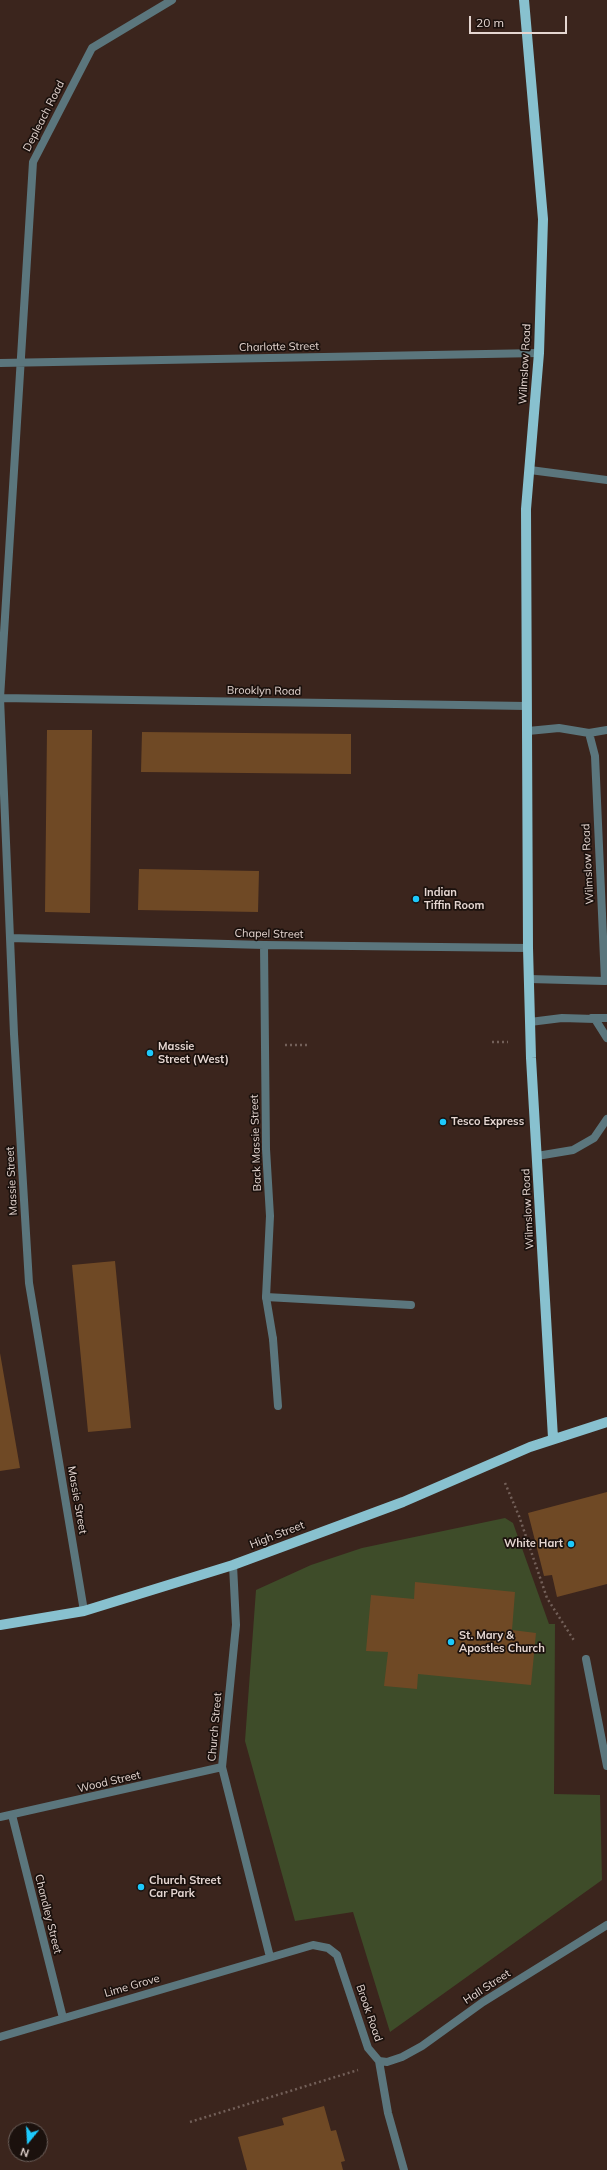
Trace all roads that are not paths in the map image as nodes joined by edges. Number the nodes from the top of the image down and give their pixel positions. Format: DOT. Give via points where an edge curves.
graph roads {
  1 [pos="172,0"];
  2 [pos="524,0"];
  3 [pos="539,352"];
  4 [pos="0,363"];
  5 [pos="20,363"];
  6 [pos="530,470"];
  7 [pos="607,480"];
  8 [pos="0,698"];
  9 [pos="527,706"];
  10 [pos="607,730"];
  11 [pos="528,731"];
  12 [pos="589,733"];
  13 [pos="10,938"];
  14 [pos="264,945"];
  15 [pos="528,948"];
  16 [pos="529,979"];
  17 [pos="606,981"];
  18 [pos="592,1018"];
  19 [pos="607,1018"];
  20 [pos="530,1022"];
  21 [pos="607,1038"];
  22 [pos="607,1119"];
  23 [pos="537,1156"];
  24 [pos="266,1297"];
  25 [pos="412,1305"];
  26 [pos="278,1406"];
  27 [pos="607,1422"];
  28 [pos="553,1438"];
  29 [pos="232,1565"];
  30 [pos="84,1611"];
  31 [pos="0,1625"];
  32 [pos="586,1659"];
  33 [pos="607,1766"];
  34 [pos="222,1767"];
  35 [pos="12,1815"];
  36 [pos="0,1817"];
  37 [pos="607,1925"];
  38 [pos="270,1957"];
  39 [pos="63,2018"];
  40 [pos="0,2037"];
  41 [pos="379,2061"];
  42 [pos="404,2170"];
  1 -- 5 [label="street, Depleach Road" via="92,48 33,162"];
  2 -- 3 [label="main road, Wilmslow Road" via="543,219"];
  3 -- 5 [label="street, Charlotte Street"];
  3 -- 6 [label="main road, Wilmslow Road"];
  4 -- 5 [label="street, Charlotte Street"];
  5 -- 8 [label="street, Massie Street"];
  6 -- 7 [label="street"];
  6 -- 9 [label="main road, Wilmslow Road" via="526,509"];
  8 -- 9 [label="street, Brooklyn Road"];
  8 -- 13 [label="street, Massie Street"];
  9 -- 11 [label="main road, Wilmslow Road"];
  10 -- 12 [label="street"];
  11 -- 12 [label="street" via="559,728"];
  11 -- 15 [label="main road, Wilmslow Road"];
  12 -- 17 [label="street, Wilmslow Road" via="595,756"];
  13 -- 14 [label="street, Chapel Street"];
  13 -- 30 [label="street, Massie Street" via="29,1283"];
  14 -- 15 [label="street, Chapel Street"];
  14 -- 24 [label="street, Back Massie Street" via="266,1149 270,1216"];
  15 -- 16 [label="main road, Wilmslow Road"];
  16 -- 17 [label="street, Wilmslow Road"];
  16 -- 20 [label="main road, Wilmslow Road"];
  18 -- 19 [label="street"];
  18 -- 20 [label="street"];
  18 -- 21 [label="street"];
  20 -- 23 [label="main road, Wilmslow Road"];
  22 -- 23 [label="street" via="594,1138 573,1150"];
  23 -- 28 [label="main road, Wilmslow Road"];
  24 -- 25 [label="street"];
  24 -- 26 [label="street, Back Massie Street" via="273,1339"];
  27 -- 28 [label="main road, High Street"];
  28 -- 29 [label="main road, High Street" via="496,1460 403,1502"];
  29 -- 30 [label="main road, High Street"];
  29 -- 34 [label="street, Church Street" via="236,1625"];
  30 -- 31 [label="main road, High Street"];
  32 -- 33 [label="street"];
  34 -- 35 [label="street, Wood Street"];
  34 -- 38 [label="street, Church Street"];
  35 -- 36 [label="street, Wood Street"];
  35 -- 39 [label="street, Chandley Street"];
  37 -- 41 [label="street, Hall Street" via="484,2002 422,2046 402,2057 387,2062"];
  38 -- 39 [label="street, Lime Grove"];
  38 -- 41 [label="street, Brook Road" via="313,1946 328,1948 337,1955 368,2048"];
  39 -- 40 [label="street, Lime Grove"];
  41 -- 42 [label="street, Brook Road" via="388,2113"];
}
